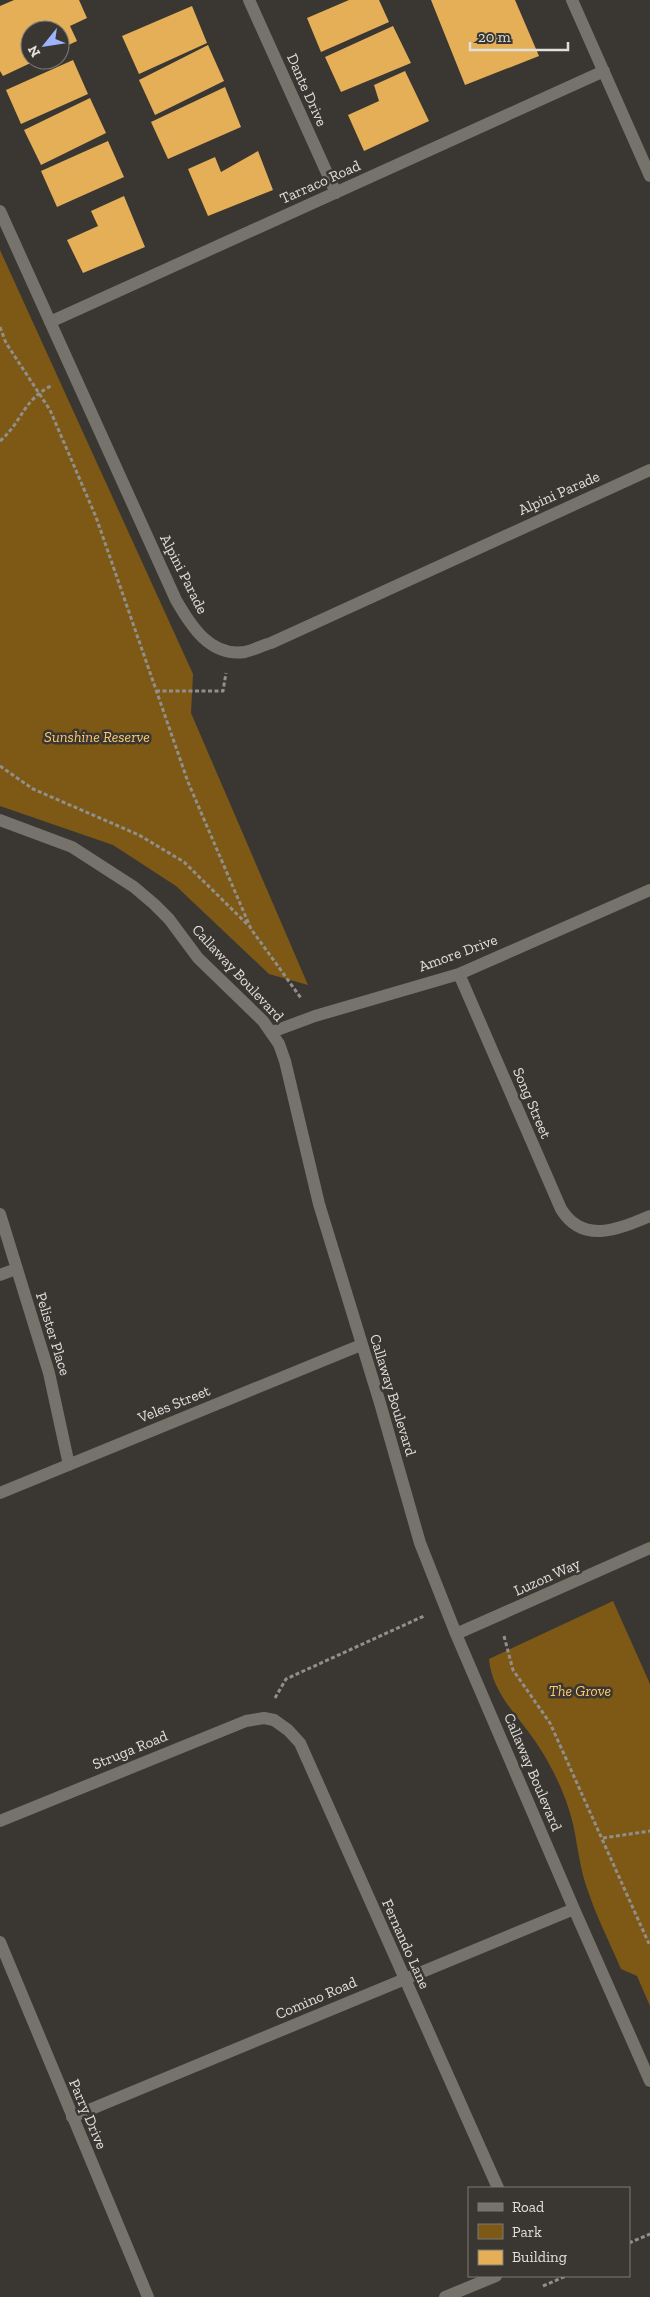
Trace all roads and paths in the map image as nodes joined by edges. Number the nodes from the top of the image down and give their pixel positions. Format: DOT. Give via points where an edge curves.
graph roads {
  1 [pos="248,0"];
  2 [pos="572,0"];
  3 [pos="604,72"];
  4 [pos="650,176"];
  5 [pos="336,194"];
  6 [pos="0,211"];
  7 [pos="50,322"];
  8 [pos="0,327"];
  9 [pos="74,376"];
  10 [pos="40,392"];
  11 [pos="0,441"];
  12 [pos="650,470"];
  13 [pos="156,691"];
  14 [pos="222,691"];
  15 [pos="0,766"];
  16 [pos="0,820"];
  17 [pos="650,890"];
  18 [pos="251,929"];
  19 [pos="459,974"];
  20 [pos="315,1016"];
  21 [pos="272,1032"];
  22 [pos="0,1214"];
  23 [pos="650,1216"];
  24 [pos="16,1270"];
  25 [pos="0,1275"];
  26 [pos="361,1346"];
  27 [pos="69,1465"];
  28 [pos="0,1493"];
  29 [pos="650,1548"];
  30 [pos="445,1606"];
  31 [pos="497,1617"];
  32 [pos="456,1634"];
  33 [pos="269,1719"];
  34 [pos="0,1821"];
  35 [pos="650,1831"];
  36 [pos="603,1838"];
  37 [pos="574,1909"];
  38 [pos="0,1942"];
  39 [pos="650,1946"];
  40 [pos="404,1979"];
  41 [pos="650,2081"];
  42 [pos="72,2117"];
  43 [pos="498,2187"];
  44 [pos="650,2234"];
  45 [pos="630,2243"];
  46 [pos="494,2277"];
  47 [pos="564,2277"];
  48 [pos="543,2286"];
  49 [pos="148,2297"];
  50 [pos="445,2297"];
  1 -- 5 [label="street, Dante Drive"];
  2 -- 3 [label="street"];
  3 -- 4 [label="street"];
  3 -- 5 [label="street, Tarraco Road"];
  5 -- 7 [label="street, Tarraco Road"];
  6 -- 7 [label="street, Alpini Parade"];
  7 -- 9 [label="street, Alpini Parade"];
  8 -- 10 [label="path" via="6,343"];
  9 -- 10 [label="path"];
  9 -- 12 [label="street, Alpini Parade" via="176,600 203,639 221,650 245,652 271,643"];
  10 -- 11 [label="path" via="29,401"];
  10 -- 13 [label="path" via="96,517"];
  13 -- 14 [label="path"];
  13 -- 18 [label="path" via="188,782"];
  15 -- 18 [label="path" via="33,790 139,835 184,862"];
  16 -- 21 [label="street, Callaway Boulevard" via="72,847 134,887 169,919 198,958"];
  17 -- 19 [label="street, Amore Drive"];
  18 -- 20 [label="path"];
  19 -- 20 [label="street, Amore Drive"];
  19 -- 23 [label="street, Song Street" via="567,1219 592,1231 616,1230"];
  20 -- 21 [label="street, Amore Drive"];
  21 -- 26 [label="street, Callaway Boulevard" via="282,1052 319,1204"];
  22 -- 24 [label="street, Pelister Place"];
  24 -- 25 [label="street"];
  24 -- 27 [label="street, Pelister Place" via="49,1373"];
  26 -- 27 [label="street, Veles Street"];
  26 -- 30 [label="street, Callaway Boulevard" via="420,1544"];
  27 -- 28 [label="street, Veles Street"];
  29 -- 31 [label="street, Luzon Way"];
  30 -- 32 [label="street, Callaway Boulevard"];
  30 -- 33 [label="path" via="286,1679"];
  31 -- 32 [label="street, Luzon Way"];
  31 -- 36 [label="path" via="513,1670 550,1723"];
  32 -- 37 [label="street, Callaway Boulevard"];
  33 -- 34 [label="street, Struga Road" via="238,1724"];
  33 -- 40 [label="street, Fernando Lane" via="288,1730 300,1743"];
  35 -- 36 [label="path"];
  36 -- 39 [label="path"];
  37 -- 40 [label="street, Comino Road"];
  37 -- 41 [label="street, Callaway Boulevard"];
  38 -- 42 [label="street, Parry Drive"];
  40 -- 42 [label="street, Comino Road"];
  40 -- 43 [label="street, Fernando Lane"];
  42 -- 49 [label="street, Parry Drive"];
  44 -- 45 [label="path"];
  46 -- 50 [label="street"];
  47 -- 48 [label="path"];
}
